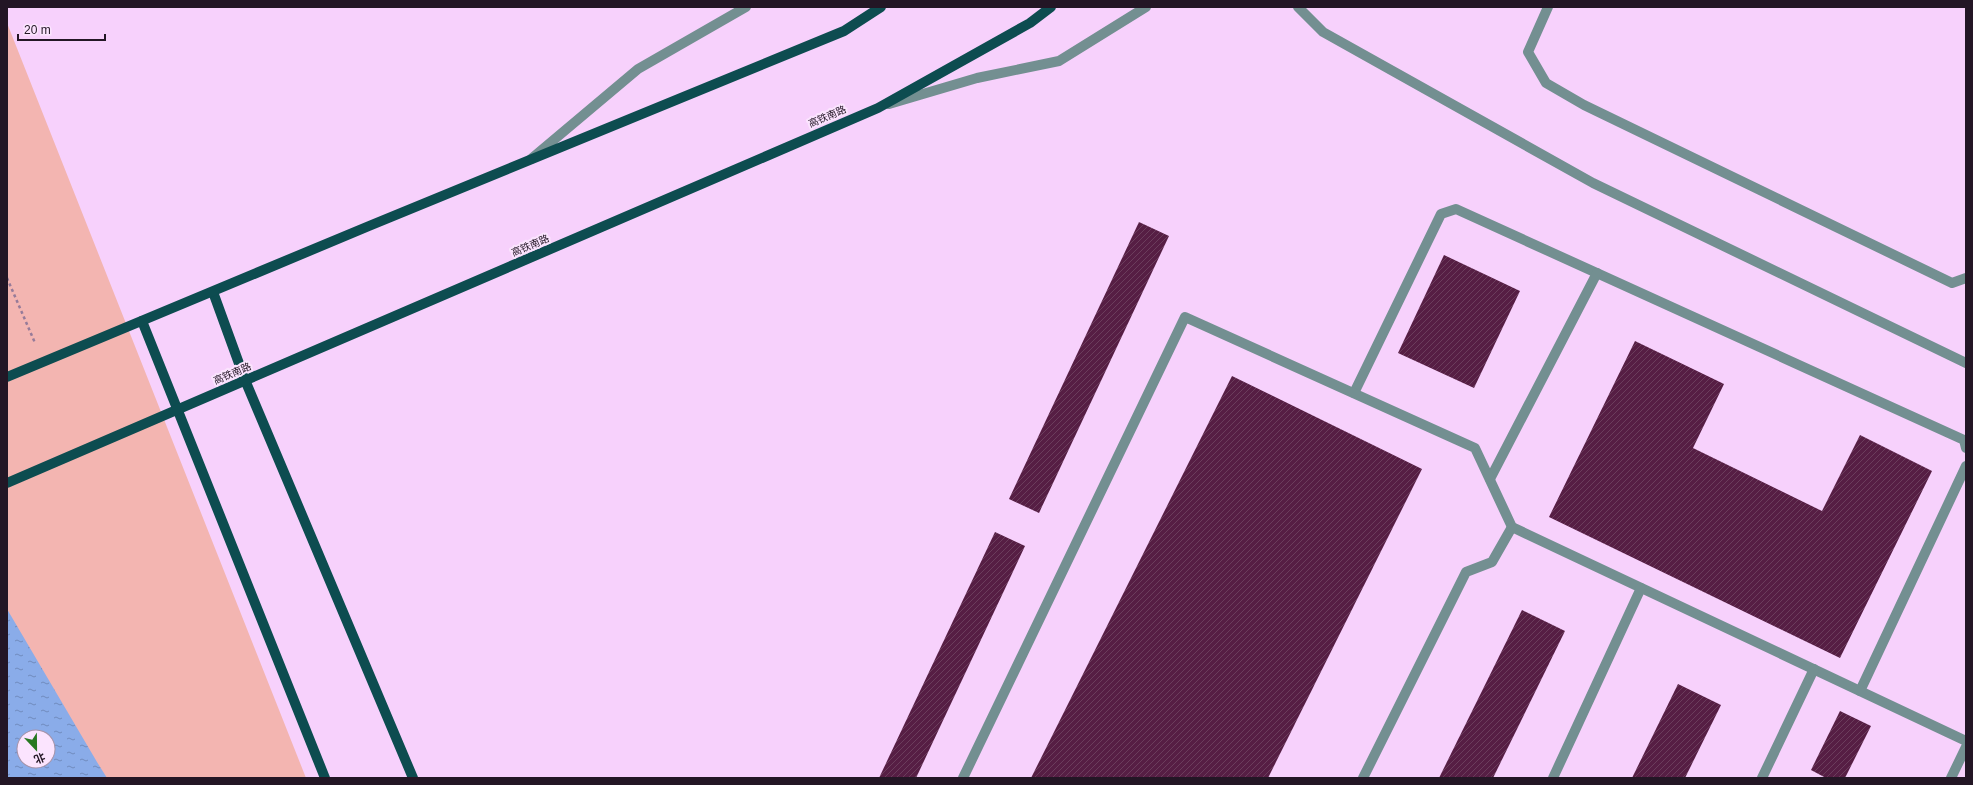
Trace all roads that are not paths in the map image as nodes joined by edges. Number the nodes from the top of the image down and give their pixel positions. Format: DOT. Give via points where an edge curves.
graph roads {
  1 [pos="746,7"];
  2 [pos="881,7"];
  3 [pos="1051,7"];
  4 [pos="1147,7"];
  5 [pos="1298,7"];
  6 [pos="1548,7"];
  7 [pos="878,108"];
  8 [pos="530,160"];
  9 [pos="1597,273"];
  10 [pos="1966,278"];
  11 [pos="213,292"];
  12 [pos="142,321"];
  13 [pos="1966,363"];
  14 [pos="7,377"];
  15 [pos="245,380"];
  16 [pos="1354,393"];
  17 [pos="176,409"];
  18 [pos="1966,448"];
  19 [pos="1966,466"];
  20 [pos="1490,479"];
  21 [pos="7,482"];
  22 [pos="1512,528"];
  23 [pos="1641,588"];
  24 [pos="1814,669"];
  25 [pos="1860,691"];
  26 [pos="1966,741"];
  27 [pos="1966,747"];
  28 [pos="325,778"];
  29 [pos="413,778"];
  30 [pos="963,778"];
  31 [pos="1363,778"];
  32 [pos="1552,778"];
  33 [pos="1762,778"];
  34 [pos="1950,778"];
  1 -- 8 [label="street" via="638,69"];
  2 -- 8 [label="main road" via="844,31"];
  3 -- 7 [label="main road, 高铁南路" via="1030,23"];
  4 -- 7 [label="street" via="1059,61 977,78"];
  5 -- 13 [label="street" via="1322,32 1593,183"];
  6 -- 10 [label="street" via="1528,52 1546,83 1591,108 1952,283"];
  7 -- 15 [label="main road, 高铁南路"];
  8 -- 11 [label="main road"];
  9 -- 16 [label="street" via="1456,209 1441,214"];
  9 -- 18 [label="street" via="1964,440"];
  9 -- 20 [label="street"];
  11 -- 12 [label="main road"];
  11 -- 15 [label="main road"];
  12 -- 14 [label="main road"];
  12 -- 17 [label="main road"];
  15 -- 17 [label="main road, 高铁南路"];
  15 -- 29 [label="main road"];
  16 -- 20 [label="street" via="1475,448"];
  16 -- 30 [label="street" via="1185,318"];
  17 -- 21 [label="main road, 高铁南路"];
  17 -- 28 [label="main road"];
  19 -- 25 [label="street"];
  20 -- 22 [label="street"];
  22 -- 23 [label="street"];
  22 -- 31 [label="street" via="1492,562 1466,572"];
  23 -- 24 [label="street"];
  23 -- 32 [label="street"];
  24 -- 25 [label="street"];
  24 -- 33 [label="street"];
  25 -- 26 [label="street"];
  27 -- 34 [label="street"];
}
